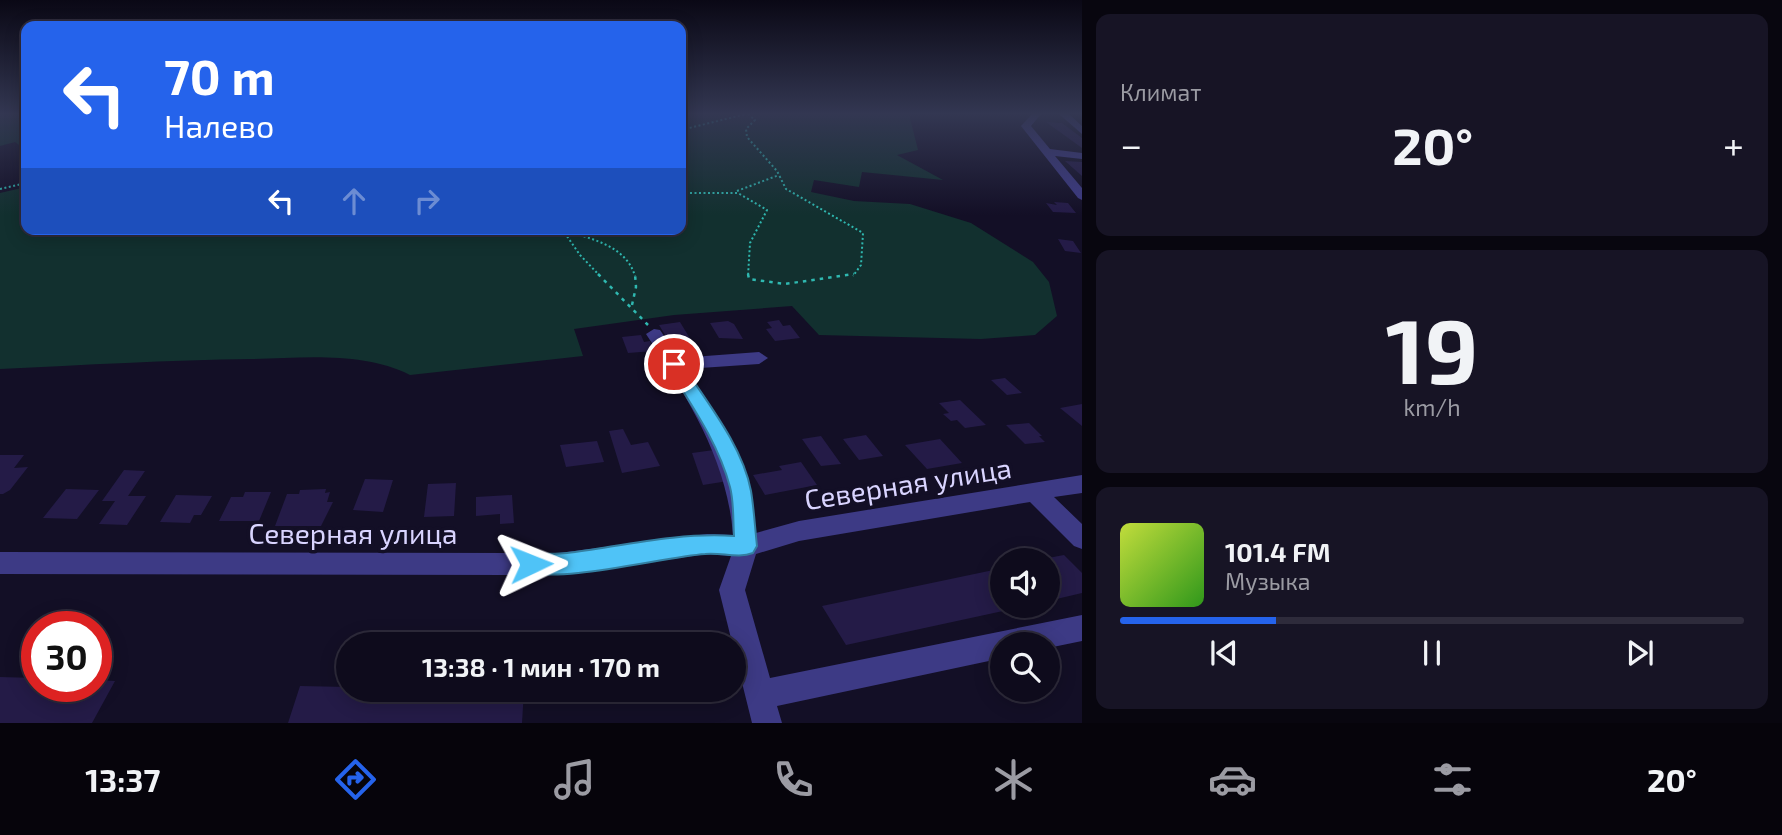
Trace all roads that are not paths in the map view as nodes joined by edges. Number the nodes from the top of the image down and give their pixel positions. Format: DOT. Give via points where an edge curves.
graph roads {
  1 [pos="1044,148"];
  2 [pos="1048,152"];
  3 [pos="1082,156"];
  4 [pos="1082,196"];
  5 [pos="654,334"];
  6 [pos="759,358"];
  7 [pos="674,364"];
  8 [pos="1082,485"];
  9 [pos="1035,493"];
  10 [pos="1082,539"];
  11 [pos="746,546"];
  12 [pos="0,563"];
  13 [pos="1082,628"];
  14 [pos="1060,633"];
  15 [pos="990,647"];
  16 [pos="760,695"];
  17 [pos="767,723"];
  1 -- 2 [label="street"];
  2 -- 3 [label="street"];
  2 -- 4 [label="street"];
  5 -- 7 [label="street"];
  6 -- 7 [label="street"];
  7 -- 11 [label="street" via="717,433 734,471 741,490"];
  8 -- 9 [label="street, Северная улица"];
  9 -- 10 [label="street"];
  9 -- 11 [label="street, Северная улица" via="799,531"];
  11 -- 12 [label="street, Северная улица" via="707,544 559,564"];
  11 -- 16 [label="street" via="732,590"];
  13 -- 14 [label="street"];
  15 -- 16 [label="street"];
  16 -- 17 [label="street"];
}
